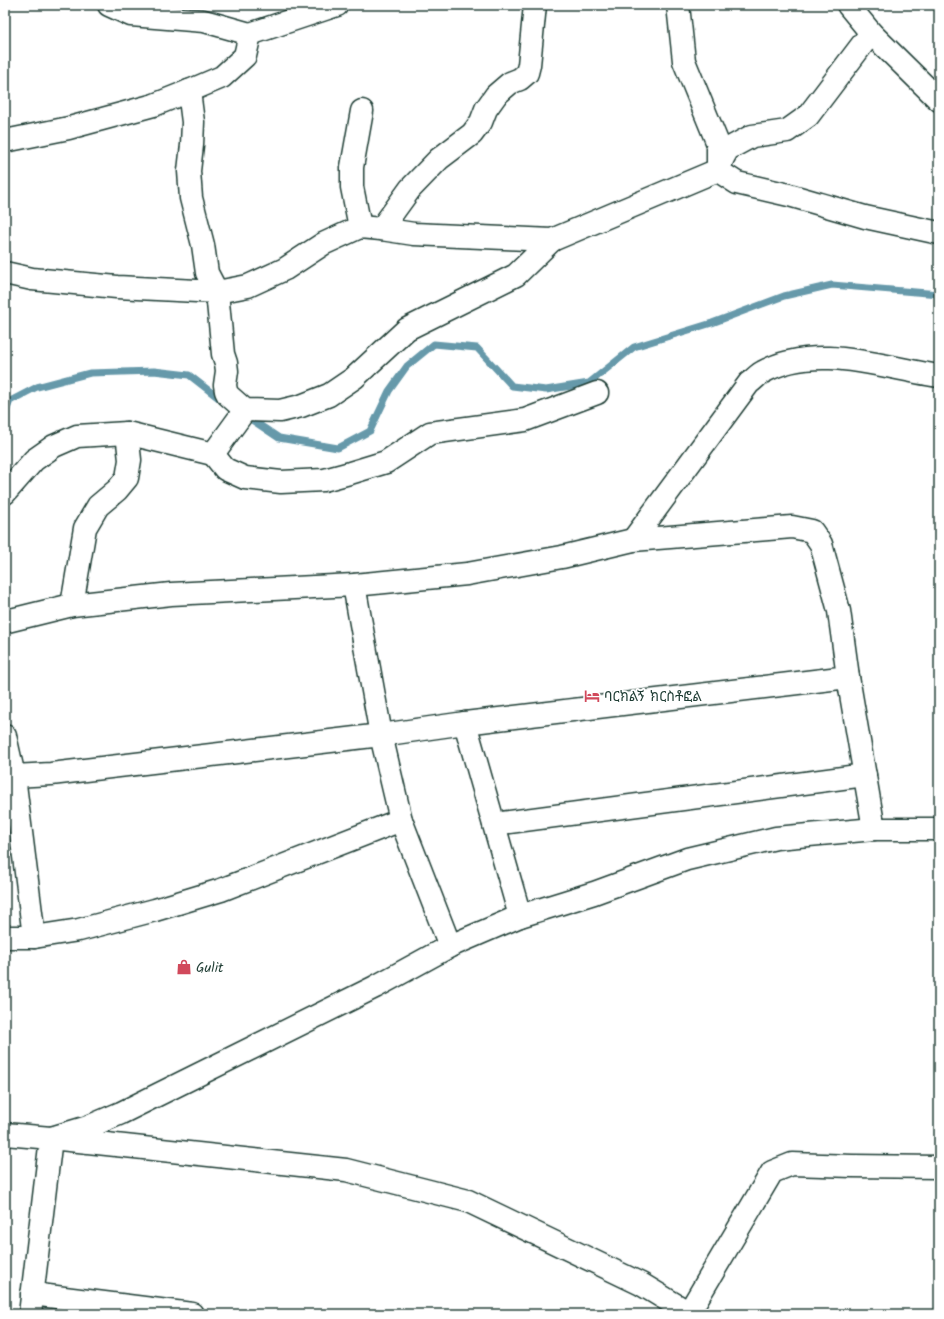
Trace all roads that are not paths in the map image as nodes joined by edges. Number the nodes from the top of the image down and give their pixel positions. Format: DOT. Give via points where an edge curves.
graph roads {
  1 [pos="109,5"];
  2 [pos="337,5"];
  3 [pos="535,5"];
  4 [pos="678,5"];
  5 [pos="848,5"];
  6 [pos="871,33"];
  7 [pos="250,34"];
  8 [pos="189,91"];
  9 [pos="939,100"];
  10 [pos="362,111"];
  11 [pos="5,141"];
  12 [pos="718,170"];
  13 [pos="370,228"];
  14 [pos="939,233"];
  15 [pos="552,240"];
  16 [pos="5,273"];
  17 [pos="217,292"];
  18 [pos="939,376"];
  19 [pos="597,393"];
  20 [pos="245,410"];
  21 [pos="127,433"];
  22 [pos="212,454"];
  23 [pos="5,493"];
  24 [pos="633,540"];
  25 [pos="354,585"];
  26 [pos="72,605"];
  27 [pos="5,622"];
  28 [pos="848,677"];
  29 [pos="465,723"];
  30 [pos="381,735"];
  31 [pos="5,739"];
  32 [pos="865,775"];
  33 [pos="14,776"];
  34 [pos="401,820"];
  35 [pos="494,824"];
  36 [pos="874,829"];
  37 [pos="939,829"];
  38 [pos="520,916"];
  39 [pos="5,937"];
  40 [pos="34,937"];
  41 [pos="450,946"];
  42 [pos="5,1134"];
  43 [pos="51,1138"];
  44 [pos="939,1167"];
  45 [pos="31,1304"];
  46 [pos="192,1314"];
  47 [pos="688,1314"];
  1 -- 7 [label="street" via="131,15 204,21"];
  2 -- 7 [label="street"];
  3 -- 13 [label="street" via="526,73 496,95 472,134 439,159"];
  4 -- 12 [label="street" via="684,61 718,144"];
  5 -- 6 [label="street"];
  6 -- 9 [label="street"];
  6 -- 12 [label="street" via="808,116 787,131 752,136 728,149"];
  7 -- 8 [label="street" via="245,56 222,77"];
  8 -- 11 [label="street" via="154,105 69,128"];
  8 -- 17 [label="street" via="193,122 189,171 191,198 207,273"];
  10 -- 13 [label="street" via="352,167 352,187"];
  12 -- 14 [label="street" via="737,183 865,217"];
  12 -- 15 [label="street"];
  13 -- 15 [label="street" via="414,234"];
  13 -- 17 [label="street" via="323,244 284,269 248,286"];
  15 -- 20 [label="street" via="516,274 407,329 354,378 329,395 280,411"];
  16 -- 17 [label="street" via="32,279 117,287"];
  17 -- 20 [label="street" via="227,371 226,391"];
  18 -- 24 [label="street" via="828,358 789,361 762,372 749,384"];
  19 -- 22 [label="street" via="525,420 430,433 386,462 324,480 281,482 245,478 225,469"];
  20 -- 22 [label="street"];
  21 -- 22 [label="street"];
  21 -- 23 [label="street" via="77,436 54,446 34,460"];
  21 -- 26 [label="street" via="130,460 127,478 98,506 85,528"];
  24 -- 25 [label="street" via="562,557 467,574"];
  24 -- 28 [label="street" via="792,527 812,530 821,544 839,611"];
  25 -- 26 [label="street" via="171,594"];
  25 -- 30 [label="street"];
  26 -- 27 [label="street"];
  28 -- 29 [label="street"];
  28 -- 32 [label="street"];
  29 -- 30 [label="street"];
  29 -- 35 [label="street"];
  30 -- 33 [label="street" via="51,774"];
  30 -- 34 [label="street"];
  31 -- 33 [label="street"];
  32 -- 35 [label="street"];
  32 -- 36 [label="street"];
  33 -- 40 [label="street"];
  34 -- 40 [label="street" via="221,890 79,930"];
  34 -- 41 [label="street"];
  35 -- 38 [label="street"];
  36 -- 37 [label="street"];
  36 -- 38 [label="street" via="776,838 687,858"];
  38 -- 41 [label="street"];
  39 -- 40 [label="street"];
  41 -- 43 [label="street" via="374,987 121,1113 88,1127"];
  42 -- 43 [label="street"];
  43 -- 45 [label="street"];
  43 -- 47 [label="street" via="346,1170 468,1201 641,1284"];
  44 -- 47 [label="street" via="792,1164 772,1172"];
  45 -- 46 [label="street"];
}
